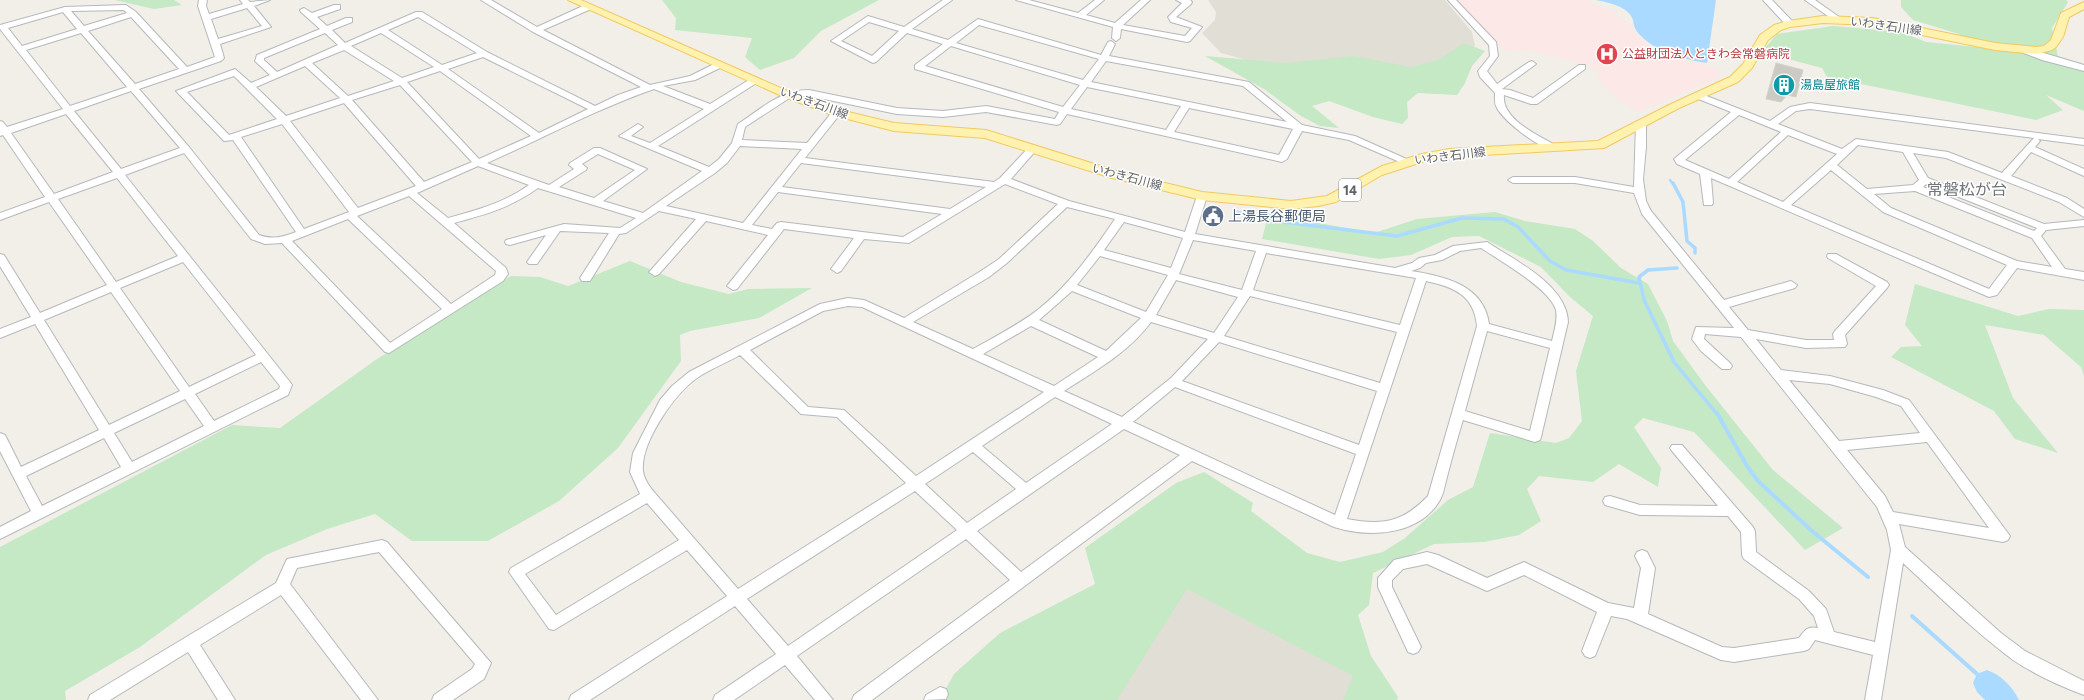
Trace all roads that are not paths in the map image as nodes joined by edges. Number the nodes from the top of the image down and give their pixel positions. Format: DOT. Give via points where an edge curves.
graph roads {
  1 [pos="203,0"];
  2 [pos="266,0"];
  3 [pos="485,0"];
  4 [pos="573,0"];
  5 [pos="948,0"];
  6 [pos="1020,0"];
  7 [pos="1049,0"];
  8 [pos="1100,0"];
  9 [pos="1146,0"];
  10 [pos="1180,0"];
  11 [pos="1452,0"];
  12 [pos="1767,0"];
  13 [pos="1809,0"];
  14 [pos="246,3"];
  15 [pos="2084,5"];
  16 [pos="337,6"];
  17 [pos="1042,6"];
  18 [pos="588,7"];
  19 [pos="65,9"];
  20 [pos="304,10"];
  21 [pos="133,14"];
  22 [pos="312,16"];
  23 [pos="1080,16"];
  24 [pos="206,18"];
  25 [pos="349,20"];
  26 [pos="1838,20"];
  27 [pos="1790,24"];
  28 [pos="1117,26"];
  29 [pos="327,29"];
  30 [pos="83,30"];
  31 [pos="382,30"];
  32 [pos="536,30"];
  33 [pos="905,30"];
  34 [pos="4,34"];
  35 [pos="215,43"];
  36 [pos="950,43"];
  37 [pos="344,46"];
  38 [pos="20,49"];
  39 [pos="2027,51"];
  40 [pos="484,54"];
  41 [pos="1104,58"];
  42 [pos="306,62"];
  43 [pos="1532,64"];
  44 [pos="719,65"];
  45 [pos="1582,67"];
  46 [pos="441,68"];
  47 [pos="2084,68"];
  48 [pos="186,71"];
  49 [pos="276,75"];
  50 [pos="756,80"];
  51 [pos="401,81"];
  52 [pos="1086,84"];
  53 [pos="249,87"];
  54 [pos="651,87"];
  55 [pos="133,88"];
  56 [pos="1499,90"];
  57 [pos="788,95"];
  58 [pos="1699,96"];
  59 [pos="346,99"];
  60 [pos="1187,104"];
  61 [pos="711,108"];
  62 [pos="69,110"];
  63 [pos="596,110"];
  64 [pos="1065,111"];
  65 [pos="1737,112"];
  66 [pos="836,113"];
  67 [pos="284,120"];
  68 [pos="1641,123"];
  69 [pos="1770,125"];
  70 [pos="638,127"];
  71 [pos="1298,127"];
  72 [pos="2,130"];
  73 [pos="1787,131"];
  74 [pos="1169,134"];
  75 [pos="235,136"];
  76 [pos="2040,136"];
  77 [pos="538,137"];
  78 [pos="2084,142"];
  79 [pos="738,143"];
  80 [pos="810,146"];
  81 [pos="650,147"];
  82 [pos="1552,147"];
  83 [pos="1033,148"];
  84 [pos="2030,148"];
  85 [pos="186,149"];
  86 [pos="1906,149"];
  87 [pos="1843,153"];
  88 [pos="798,160"];
  89 [pos="1406,161"];
  90 [pos="478,163"];
  91 [pos="1831,165"];
  92 [pos="711,171"];
  93 [pos="1705,172"];
  94 [pos="119,174"];
  95 [pos="2084,174"];
  96 [pos="2004,176"];
  97 [pos="1513,180"];
  98 [pos="1924,180"];
  99 [pos="999,183"];
  100 [pos="1730,183"];
  101 [pos="537,184"];
  102 [pos="422,186"];
  103 [pos="551,188"];
  104 [pos="1916,188"];
  105 [pos="775,189"];
  106 [pos="1638,191"];
  107 [pos="410,192"];
  108 [pos="1864,192"];
  109 [pos="1202,196"];
  110 [pos="52,198"];
  111 [pos="595,202"];
  112 [pos="1065,203"];
  113 [pos="1708,203"];
  114 [pos="1784,206"];
  115 [pos="658,208"];
  116 [pos="951,212"];
  117 [pos="353,214"];
  118 [pos="2084,214"];
  119 [pos="0,217"];
  120 [pos="644,217"];
  121 [pos="703,218"];
  122 [pos="1121,218"];
  123 [pos="447,222"];
  124 [pos="2084,223"];
  125 [pos="744,226"];
  126 [pos="557,228"];
  127 [pos="616,231"];
  128 [pos="2039,231"];
  129 [pos="302,233"];
  130 [pos="775,233"];
  131 [pos="862,235"];
  132 [pos="1189,236"];
  133 [pos="285,240"];
  134 [pos="510,242"];
  135 [pos="1262,249"];
  136 [pos="1098,252"];
  137 [pos="1832,256"];
  138 [pos="0,257"];
  139 [pos="185,257"];
  140 [pos="533,262"];
  141 [pos="2014,264"];
  142 [pos="837,269"];
  143 [pos="1394,271"];
  144 [pos="654,272"];
  145 [pos="2061,272"];
  146 [pos="1174,275"];
  147 [pos="1422,276"];
  148 [pos="2084,276"];
  149 [pos="586,278"];
  150 [pos="1791,285"];
  151 [pos="733,286"];
  152 [pos="114,287"];
  153 [pos="1070,287"];
  154 [pos="1246,293"];
  155 [pos="1721,305"];
  156 [pos="450,310"];
  157 [pos="1149,317"];
  158 [pos="38,319"];
  159 [pos="1031,321"];
  160 [pos="905,322"];
  161 [pos="1483,326"];
  162 [pos="1403,330"];
  163 [pos="1745,333"];
  164 [pos="0,334"];
  165 [pos="1217,339"];
  166 [pos="1556,346"];
  167 [pos="742,350"];
  168 [pos="974,354"];
  169 [pos="264,356"];
  170 [pos="1107,357"];
  171 [pos="1726,366"];
  172 [pos="1778,374"];
  173 [pos="1173,382"];
  174 [pos="1383,388"];
  175 [pos="1055,391"];
  176 [pos="187,393"];
  177 [pos="1458,414"];
  178 [pos="1123,423"];
  179 [pos="211,427"];
  180 [pos="106,432"];
  181 [pos="1930,437"];
  182 [pos="0,438"];
  183 [pos="973,445"];
  184 [pos="1836,446"];
  185 [pos="1677,448"];
  186 [pos="1361,451"];
  187 [pos="1190,455"];
  188 [pos="129,468"];
  189 [pos="18,474"];
  190 [pos="916,483"];
  191 [pos="1026,490"];
  192 [pos="649,496"];
  193 [pos="1610,501"];
  194 [pos="1732,511"];
  195 [pos="39,513"];
  196 [pos="1890,517"];
  197 [pos="1339,523"];
  198 [pos="967,530"];
  199 [pos="0,533"];
  200 [pos="688,542"];
  201 [pos="1898,550"];
  202 [pos="1642,556"];
  203 [pos="1021,581"];
  204 [pos="283,586"];
  205 [pos="736,597"];
  206 [pos="1606,609"];
  207 [pos="1640,618"];
  208 [pos="1828,637"];
  209 [pos="190,642"];
  210 [pos="1413,647"];
  211 [pos="1881,650"];
  212 [pos="1590,651"];
  213 [pos="786,655"];
  214 [pos="2084,688"];
  215 [pos="96,700"];
  216 [pos="227,700"];
  217 [pos="370,700"];
  218 [pos="440,700"];
  219 [pos="577,700"];
  220 [pos="721,700"];
  221 [pos="825,700"];
  222 [pos="860,700"];
  223 [pos="1873,700"];
  1 -- 24 [label="street"];
  2 -- 14 [label="street"];
  3 -- 32 [label="street"];
  4 -- 18 [label="main road, いわき石川線 / 14"];
  5 -- 33 [label="street"];
  6 -- 17 [label="street"];
  7 -- 17 [label="street"];
  8 -- 23 [label="street"];
  9 -- 28 [label="street"];
  10 -- 28 [label="street" via="1188,2 1172,17 1174,20 1198,27 1187,39"];
  11 -- 56 [label="street" via="1493,44 1494,56 1482,71"];
  12 -- 27 [label="street"];
  13 -- 26 [label="street"];
  14 -- 24 [label="street"];
  14 -- 35 [label="street" via="267,27"];
  15 -- 39 [label="main road, いわき石川線 / 14" via="2065,15 2056,42 2047,49"];
  16 -- 22 [label="street"];
  17 -- 23 [label="street"];
  18 -- 32 [label="street"];
  18 -- 44 [label="main road, いわき石川線 / 14"];
  19 -- 21 [label="street" via="126,7"];
  19 -- 30 [label="street"];
  19 -- 34 [label="street" via="3,27"];
  20 -- 22 [label="street"];
  21 -- 30 [label="street"];
  21 -- 48 [label="street"];
  22 -- 29 [label="street"];
  23 -- 28 [label="street"];
  24 -- 35 [label="street"];
  25 -- 29 [label="street"];
  26 -- 27 [label="main road, いわき石川線 / 14"];
  26 -- 39 [label="main road, いわき石川線 / 14" via="1885,23"];
  27 -- 58 [label="main road, いわき石川線 / 14" via="1770,30 1764,36 1738,77"];
  28 -- 41 [label="street"];
  29 -- 37 [label="street"];
  29 -- 49 [label="street" via="260,57 259,61"];
  30 -- 38 [label="street"];
  30 -- 55 [label="street"];
  31 -- 37 [label="street"];
  31 -- 40 [label="street" via="419,14"];
  31 -- 46 [label="street"];
  32 -- 54 [label="street"];
  33 -- 33 [label="street" via="873,60 835,41 868,19"];
  33 -- 36 [label="street"];
  34 -- 38 [label="street"];
  35 -- 48 [label="street" via="220,58 218,60"];
  36 -- 41 [label="street" via="978,22"];
  36 -- 52 [label="street"];
  36 -- 64 [label="street" via="918,66"];
  37 -- 42 [label="street"];
  37 -- 51 [label="street"];
  38 -- 62 [label="street"];
  39 -- 47 [label="street"];
  40 -- 46 [label="street"];
  40 -- 63 [label="street"];
  41 -- 52 [label="street"];
  41 -- 71 [label="street" via="1246,84"];
  42 -- 49 [label="street"];
  42 -- 59 [label="street"];
  43 -- 56 [label="street"];
  44 -- 50 [label="main road, いわき石川線 / 14"];
  44 -- 54 [label="street" via="692,78"];
  45 -- 56 [label="street" via="1534,102"];
  46 -- 51 [label="street"];
  46 -- 77 [label="street"];
  48 -- 55 [label="street"];
  49 -- 53 [label="street"];
  50 -- 57 [label="main road, いわき石川線 / 14"];
  50 -- 61 [label="street"];
  51 -- 59 [label="street"];
  51 -- 90 [label="street"];
  52 -- 60 [label="street"];
  52 -- 64 [label="street"];
  53 -- 67 [label="street"];
  53 -- 75 [label="street" via="235,72 181,91 227,139"];
  54 -- 61 [label="street"];
  54 -- 63 [label="street" via="621,97"];
  55 -- 62 [label="street"];
  55 -- 85 [label="street"];
  56 -- 82 [label="street" via="1500,107 1509,118"];
  57 -- 64 [label="street" via="809,93 897,111 943,114 998,110 1057,122"];
  57 -- 66 [label="main road, いわき石川線 / 14"];
  57 -- 79 [label="street" via="741,126"];
  58 -- 65 [label="street"];
  58 -- 68 [label="main road, いわき石川線 / 14"];
  59 -- 67 [label="street"];
  59 -- 102 [label="street"];
  60 -- 71 [label="street"];
  60 -- 74 [label="street"];
  61 -- 81 [label="street"];
  62 -- 72 [label="street"];
  62 -- 94 [label="street"];
  63 -- 77 [label="street"];
  64 -- 74 [label="street"];
  65 -- 69 [label="street"];
  65 -- 93 [label="street" via="1679,160"];
  66 -- 80 [label="street"];
  66 -- 83 [label="main road, いわき石川線 / 14" via="894,127 986,134"];
  67 -- 75 [label="street"];
  67 -- 117 [label="street"];
  68 -- 82 [label="main road, いわき石川線 / 14" via="1600,145"];
  68 -- 106 [label="street" via="1643,139"];
  69 -- 73 [label="street"];
  69 -- 76 [label="street" via="1791,109 1810,106"];
  70 -- 81 [label="street" via="624,136"];
  71 -- 74 [label="street" via="1282,159"];
  71 -- 89 [label="street" via="1352,138"];
  72 -- 110 [label="street"];
  73 -- 87 [label="street"];
  73 -- 100 [label="street"];
  75 -- 129 [label="street"];
  76 -- 78 [label="street"];
  76 -- 84 [label="street"];
  77 -- 90 [label="street"];
  79 -- 80 [label="street"];
  79 -- 92 [label="street"];
  80 -- 88 [label="street"];
  81 -- 92 [label="street"];
  82 -- 89 [label="main road, いわき石川線 / 14" via="1449,153"];
  83 -- 99 [label="street"];
  83 -- 109 [label="main road, いわき石川線 / 14" via="1116,175"];
  84 -- 95 [label="street"];
  84 -- 96 [label="street"];
  85 -- 94 [label="street"];
  85 -- 133 [label="street" via="255,237 265,241"];
  86 -- 87 [label="street" via="1856,142"];
  86 -- 96 [label="street" via="1948,155"];
  86 -- 98 [label="street"];
  87 -- 91 [label="street"];
  88 -- 99 [label="street"];
  88 -- 105 [label="street"];
  89 -- 109 [label="main road, いわき石川線 / 14" via="1379,172 1345,193 1322,202 1291,205"];
  90 -- 101 [label="street"];
  90 -- 102 [label="street"];
  91 -- 108 [label="street"];
  91 -- 114 [label="street" via="1826,166"];
  92 -- 115 [label="street"];
  93 -- 100 [label="street"];
  93 -- 113 [label="street"];
  94 -- 110 [label="street"];
  94 -- 139 [label="street"];
  96 -- 118 [label="street" via="2063,200"];
  97 -- 106 [label="street" via="1575,180"];
  98 -- 104 [label="street"];
  98 -- 128 [label="street"];
  99 -- 112 [label="street"];
  99 -- 116 [label="street"];
  100 -- 114 [label="street"];
  101 -- 103 [label="street"];
  101 -- 123 [label="street" via="516,199 495,208"];
  102 -- 107 [label="street"];
  103 -- 111 [label="street"];
  103 -- 111 [label="street" via="582,168 574,165 598,150 642,169"];
  104 -- 108 [label="street"];
  104 -- 128 [label="street"];
  105 -- 116 [label="street"];
  105 -- 125 [label="street"];
  106 -- 155 [label="street" via="1646,212"];
  107 -- 117 [label="street"];
  107 -- 123 [label="street"];
  108 -- 141 [label="street" via="1887,210"];
  109 -- 132 [label="street"];
  110 -- 119 [label="street"];
  110 -- 152 [label="street"];
  111 -- 120 [label="street"];
  112 -- 122 [label="street"];
  112 -- 160 [label="street" via="1003,261"];
  114 -- 141 [label="street" via="1990,293"];
  115 -- 120 [label="street"];
  115 -- 121 [label="street"];
  116 -- 131 [label="street" via="905,241"];
  117 -- 129 [label="street"];
  117 -- 156 [label="street"];
  120 -- 127 [label="street" via="622,231"];
  121 -- 125 [label="street"];
  121 -- 144 [label="street"];
  122 -- 132 [label="street"];
  122 -- 136 [label="street"];
  123 -- 156 [label="street" via="502,270 499,278"];
  124 -- 128 [label="street"];
  125 -- 130 [label="street"];
  126 -- 127 [label="street"];
  126 -- 134 [label="street"];
  126 -- 140 [label="street"];
  127 -- 149 [label="street"];
  128 -- 145 [label="street"];
  129 -- 133 [label="street"];
  130 -- 131 [label="street" via="781,225"];
  130 -- 151 [label="street"];
  131 -- 142 [label="street"];
  132 -- 135 [label="street"];
  132 -- 146 [label="street"];
  133 -- 156 [label="street" via="390,349"];
  135 -- 143 [label="street"];
  135 -- 154 [label="street"];
  136 -- 146 [label="street"];
  136 -- 153 [label="street"];
  137 -- 163 [label="street" via="1883,285 1839,334 1841,344 1806,344"];
  138 -- 158 [label="street"];
  139 -- 152 [label="street"];
  139 -- 169 [label="street"];
  141 -- 145 [label="street"];
  143 -- 147 [label="street"];
  143 -- 166 [label="street" via="1416,266 1423,260 1438,258 1457,248 1483,244 1544,287 1554,297 1561,308 1562,322"];
  145 -- 148 [label="street"];
  146 -- 154 [label="street"];
  146 -- 157 [label="street"];
  147 -- 161 [label="street" via="1444,281 1470,295 1483,314"];
  147 -- 162 [label="street"];
  150 -- 155 [label="street"];
  152 -- 158 [label="street"];
  152 -- 176 [label="street"];
  153 -- 157 [label="street"];
  153 -- 159 [label="street"];
  154 -- 162 [label="street"];
  154 -- 165 [label="street"];
  155 -- 163 [label="street"];
  157 -- 165 [label="street"];
  157 -- 170 [label="street" via="1130,338"];
  158 -- 164 [label="street"];
  158 -- 180 [label="street"];
  159 -- 168 [label="street"];
  159 -- 170 [label="street"];
  160 -- 167 [label="street" via="864,304 848,302 820,308"];
  160 -- 168 [label="street"];
  161 -- 166 [label="street"];
  161 -- 177 [label="street"];
  162 -- 174 [label="street"];
  163 -- 171 [label="street" via="1706,329 1698,333 1698,339 1705,348"];
  163 -- 172 [label="street"];
  165 -- 173 [label="street"];
  165 -- 174 [label="street"];
  166 -- 177 [label="street" via="1535,436"];
  167 -- 190 [label="street" via="806,411 840,412"];
  167 -- 192 [label="street" via="693,375 668,398 638,454 638,482"];
  168 -- 175 [label="street"];
  169 -- 176 [label="street"];
  169 -- 179 [label="street" via="286,385 284,392"];
  170 -- 175 [label="street"];
  172 -- 181 [label="street" via="1830,380 1880,393 1905,403"];
  172 -- 184 [label="street"];
  173 -- 178 [label="street"];
  173 -- 186 [label="street"];
  174 -- 186 [label="street"];
  175 -- 178 [label="street"];
  175 -- 183 [label="street"];
  176 -- 179 [label="street"];
  176 -- 180 [label="street"];
  177 -- 197 [label="street" via="1434,498 1425,510 1403,523 1382,529 1363,529"];
  178 -- 187 [label="street"];
  178 -- 191 [label="street"];
  179 -- 188 [label="street"];
  180 -- 188 [label="street"];
  180 -- 189 [label="street"];
  181 -- 184 [label="street"];
  181 -- 196 [label="street" via="2003,536"];
  182 -- 189 [label="street"];
  183 -- 190 [label="street"];
  183 -- 191 [label="street"];
  184 -- 196 [label="street" via="1880,500"];
  185 -- 194 [label="street"];
  186 -- 197 [label="street"];
  187 -- 197 [label="street"];
  187 -- 203 [label="street"];
  188 -- 195 [label="street"];
  189 -- 195 [label="street"];
  190 -- 198 [label="street"];
  190 -- 205 [label="street"];
  191 -- 198 [label="street"];
  192 -- 200 [label="street"];
  192 -- 200 [label="street" via="516,572 554,624"];
  193 -- 194 [label="street" via="1652,511"];
  194 -- 208 [label="street" via="1748,531 1749,555 1821,613"];
  195 -- 199 [label="street"];
  196 -- 201 [label="street"];
  198 -- 203 [label="street"];
  198 -- 213 [label="street"];
  200 -- 205 [label="street"];
  201 -- 211 [label="street"];
  201 -- 214 [label="street" via="1996,638 2020,656"];
  202 -- 207 [label="street" via="1648,568"];
  203 -- 222 [label="street"];
  204 -- 209 [label="street"];
  204 -- 217 [label="street"];
  204 -- 218 [label="street" via="292,564 382,546 483,663 478,674"];
  205 -- 213 [label="street"];
  205 -- 219 [label="street"];
  206 -- 207 [label="street" via="1629,613"];
  206 -- 210 [label="street" via="1524,568 1487,585 1427,558 1399,564 1385,578 1385,587"];
  206 -- 212 [label="street"];
  207 -- 208 [label="street" via="1709,650 1734,655 1804,644 1811,633"];
  208 -- 211 [label="street"];
  209 -- 215 [label="street"];
  209 -- 216 [label="street"];
  211 -- 223 [label="street"];
  213 -- 220 [label="street"];
  213 -- 221 [label="street"];
}
